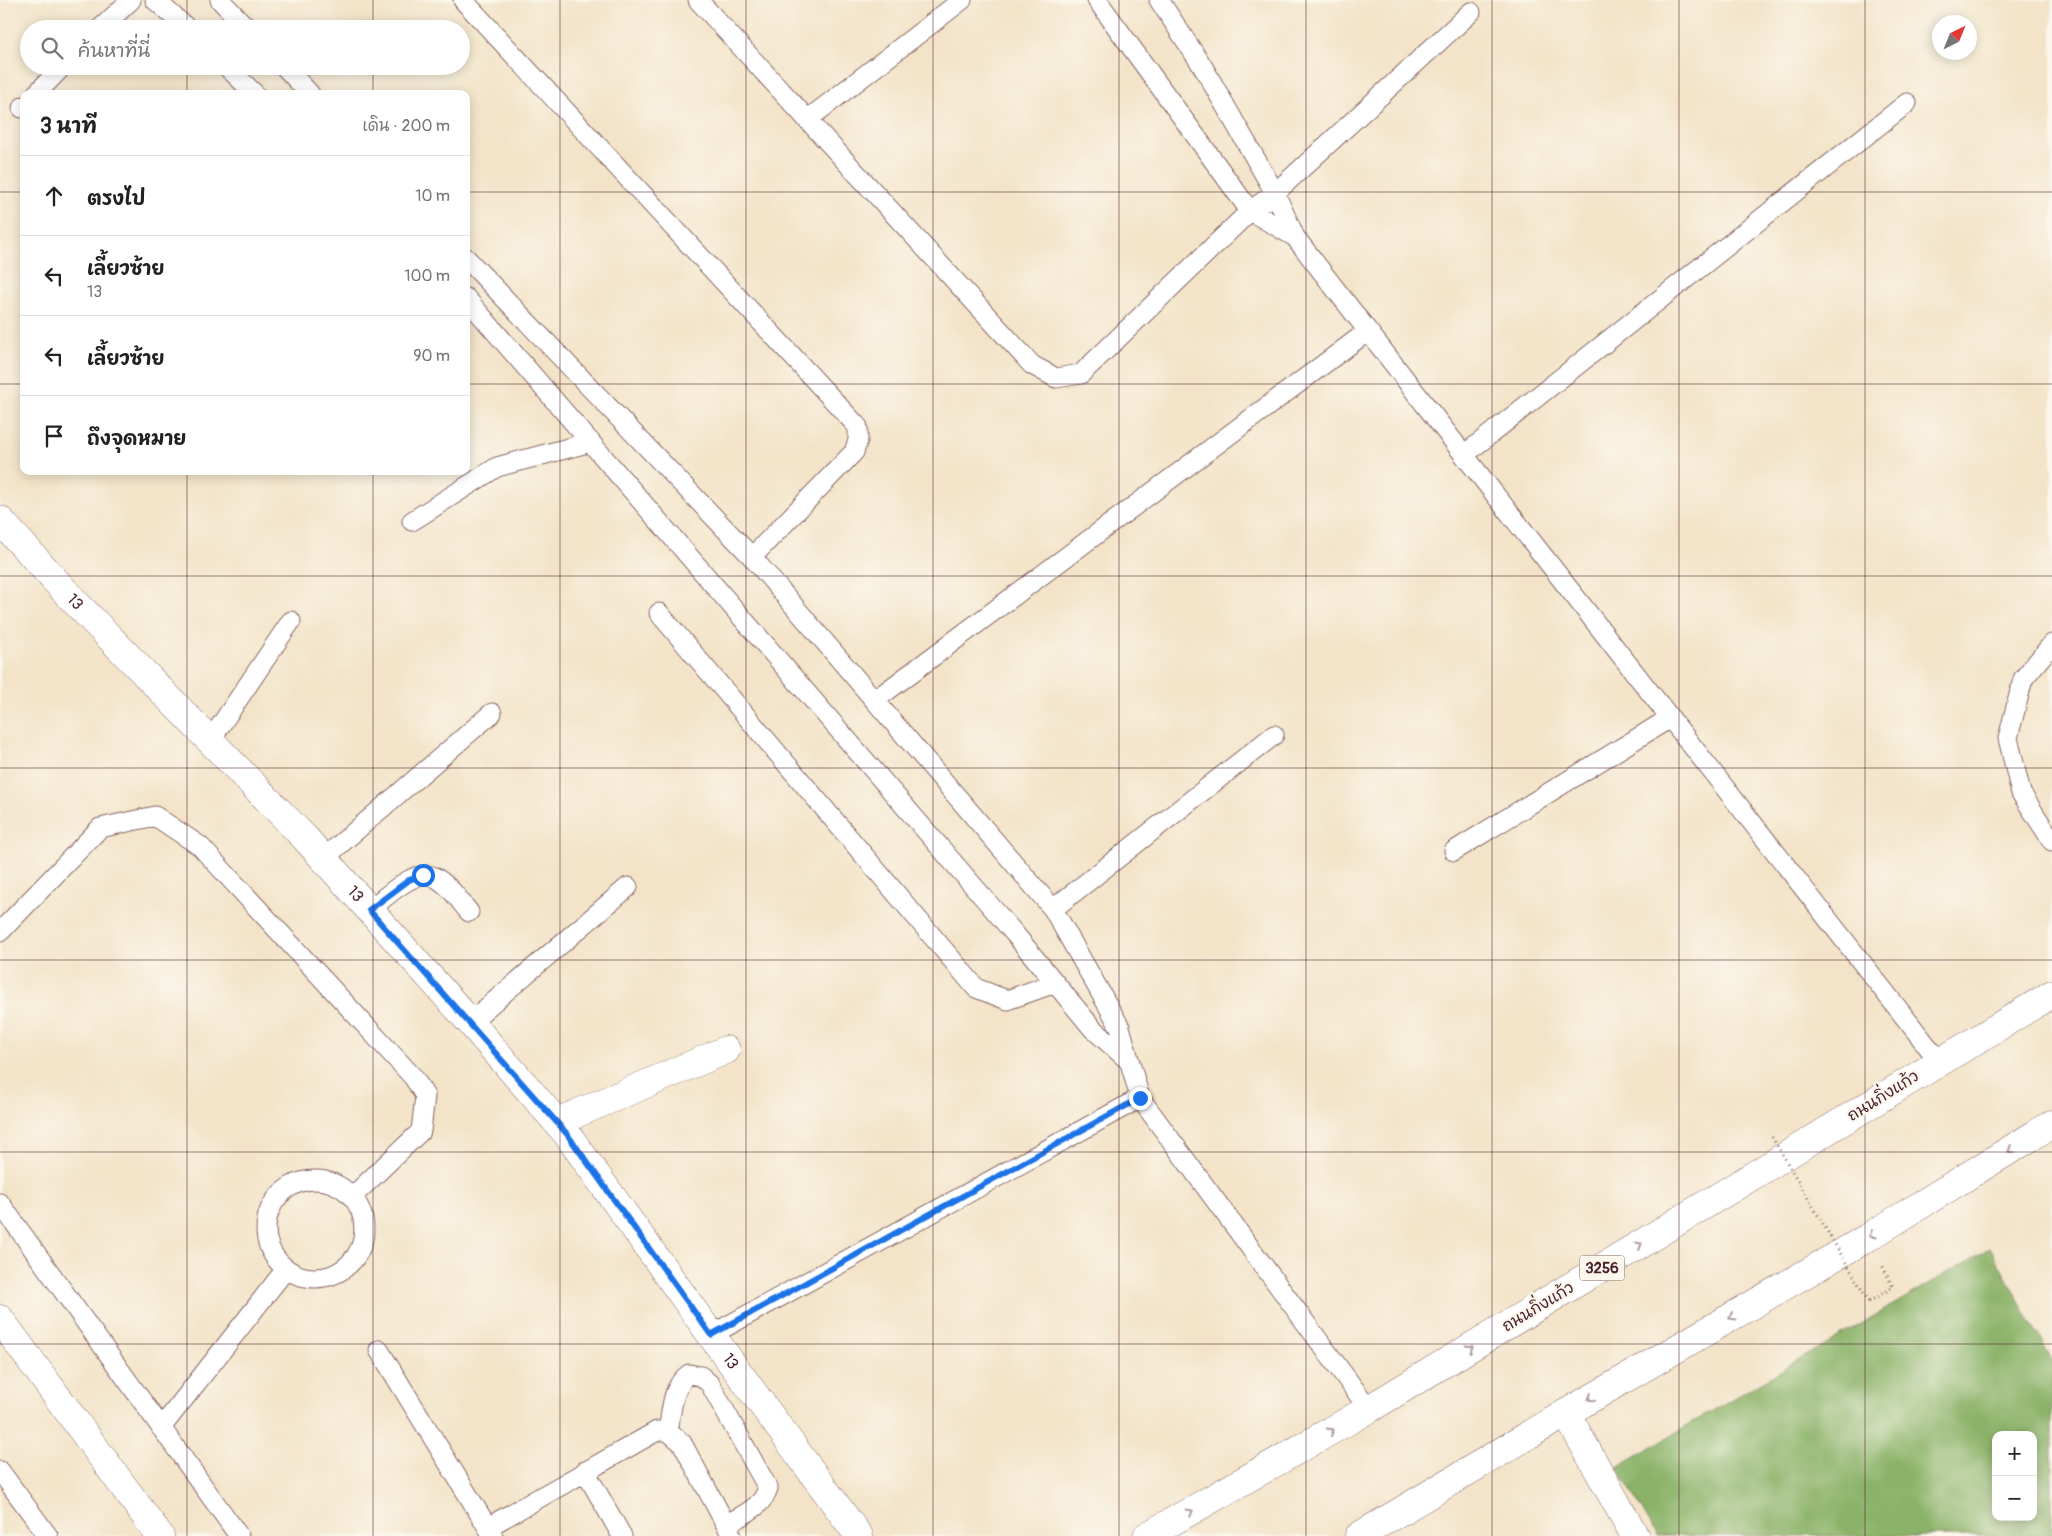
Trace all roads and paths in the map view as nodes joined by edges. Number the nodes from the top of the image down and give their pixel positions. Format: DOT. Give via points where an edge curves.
graph roads {
  1 [pos="131,0"];
  2 [pos="155,0"];
  3 [pos="220,0"];
  4 [pos="463,0"];
  5 [pos="698,0"];
  6 [pos="962,0"];
  7 [pos="1098,0"];
  8 [pos="1159,0"];
  9 [pos="1470,12"];
  10 [pos="110,20"];
  11 [pos="178,20"];
  12 [pos="239,20"];
  13 [pos="54,75"];
  14 [pos="235,75"];
  15 [pos="292,75"];
  16 [pos="40,90"];
  17 [pos="251,90"];
  18 [pos="306,90"];
  19 [pos="1907,103"];
  20 [pos="807,120"];
  21 [pos="1275,193"];
  22 [pos="1250,211"];
  23 [pos="1295,237"];
  24 [pos="470,262"];
  25 [pos="470,303"];
  26 [pos="1368,331"];
  27 [pos="591,442"];
  28 [pos="1464,455"];
  29 [pos="0,520"];
  30 [pos="412,521"];
  31 [pos="752,557"];
  32 [pos="659,613"];
  33 [pos="291,621"];
  34 [pos="2052,644"];
  35 [pos="875,700"];
  36 [pos="492,713"];
  37 [pos="1670,718"];
  38 [pos="1274,735"];
  39 [pos="210,741"];
  40 [pos="2052,841"];
  41 [pos="1454,851"];
  42 [pos="323,859"];
  43 [pos="628,887"];
  44 [pos="1053,909"];
  45 [pos="369,910"];
  46 [pos="469,912"];
  47 [pos="0,932"];
  48 [pos="1055,983"];
  49 [pos="2052,994"];
  50 [pos="470,1022"];
  51 [pos="726,1050"];
  52 [pos="1939,1061"];
  53 [pos="1130,1062"];
  54 [pos="1140,1098"];
  55 [pos="557,1122"];
  56 [pos="2052,1124"];
  57 [pos="1772,1137"];
  58 [pos="352,1197"];
  59 [pos="0,1203"];
  60 [pos="1867,1238"];
  61 [pos="286,1269"];
  62 [pos="0,1319"];
  63 [pos="711,1335"];
  64 [pos="379,1350"];
  65 [pos="1369,1409"];
  66 [pos="1566,1413"];
  67 [pos="161,1428"];
  68 [pos="668,1431"];
  69 [pos="0,1471"];
  70 [pos="585,1471"];
  71 [pos="729,1530"];
  72 [pos="490,1531"];
  73 [pos="48,1536"];
  74 [pos="160,1536"];
  75 [pos="239,1536"];
  76 [pos="622,1536"];
  77 [pos="859,1536"];
  78 [pos="1147,1536"];
  79 [pos="1359,1536"];
  80 [pos="1635,1536"];
  1 -- 10 [label="lane"];
  2 -- 11 [label="lane"];
  3 -- 12 [label="lane"];
  4 -- 31 [label="lane" via="858,427 854,452"];
  5 -- 20 [label="lane"];
  6 -- 20 [label="lane"];
  7 -- 22 [label="lane"];
  8 -- 21 [label="lane" via="1204,67"];
  9 -- 21 [label="lane"];
  13 -- 16 [label="lane"];
  14 -- 17 [label="lane"];
  15 -- 18 [label="lane"];
  19 -- 28 [label="lane"];
  20 -- 22 [label="lane" via="1032,365 1056,378 1081,374"];
  21 -- 22 [label="lane"];
  21 -- 23 [label="lane"];
  22 -- 23 [label="lane"];
  23 -- 26 [label="lane"];
  24 -- 31 [label="lane"];
  25 -- 27 [label="lane"];
  26 -- 28 [label="lane"];
  26 -- 35 [label="lane"];
  27 -- 30 [label="lane" via="497,468"];
  27 -- 48 [label="lane"];
  28 -- 37 [label="lane"];
  29 -- 39 [label="street, 13"];
  31 -- 35 [label="lane"];
  32 -- 48 [label="lane" via="976,988 1007,1000"];
  33 -- 39 [label="lane"];
  34 -- 40 [label="lane" via="2023,679 2008,738 2021,794"];
  35 -- 44 [label="lane"];
  36 -- 42 [label="lane"];
  37 -- 41 [label="lane"];
  37 -- 52 [label="lane"];
  38 -- 44 [label="lane"];
  39 -- 42 [label="street, 13"];
  42 -- 45 [label="street, 13"];
  43 -- 50 [label="lane"];
  44 -- 53 [label="lane" via="1120,1027"];
  45 -- 46 [label="lane" via="409,880 423,875 433,877 446,886"];
  45 -- 50 [label="street, 13"];
  47 -- 58 [label="lane" via="100,828 155,816 200,846 414,1078 425,1096 421,1130"];
  48 -- 53 [label="lane" via="1093,1030"];
  49 -- 52 [label="street, ถนนกิ่งแก้ว / 3256"];
  50 -- 55 [label="street, 13"];
  51 -- 55 [label="street"];
  65 -- 52 [label="street, ถนนกิ่งแก้ว / 3256, one-way"];
  53 -- 54 [label="lane"];
  54 -- 63 [label="lane"];
  54 -- 65 [label="lane"];
  55 -- 63 [label="street, 13"];
  56 -- 60 [label="street, one-way"];
  57 -- 60 [label="path, bridge" via="1869,1302 1893,1287"];
  58 -- 61 [label="lane" via="364,1220 364,1237 359,1253 349,1266 318,1279"];
  58 -- 61 [label="lane" via="335,1184 319,1180 304,1181 278,1197 266,1226 275,1257"];
  59 -- 67 [label="lane"];
  60 -- 66 [label="street, one-way"];
  61 -- 67 [label="lane"];
  62 -- 74 [label="street"];
  63 -- 77 [label="street, 13"];
  64 -- 72 [label="lane"];
  78 -- 65 [label="street, ถนนกิ่งแก้ว / 3256, one-way"];
  66 -- 79 [label="street"];
  66 -- 80 [label="street"];
  67 -- 75 [label="lane"];
  68 -- 70 [label="lane" via="657,1431"];
  68 -- 71 [label="lane" via="682,1443"];
  68 -- 71 [label="lane" via="675,1393 681,1380 689,1374 702,1376 710,1384 768,1488 760,1504"];
  69 -- 73 [label="lane"];
  70 -- 72 [label="lane"];
  70 -- 76 [label="lane"];
}
